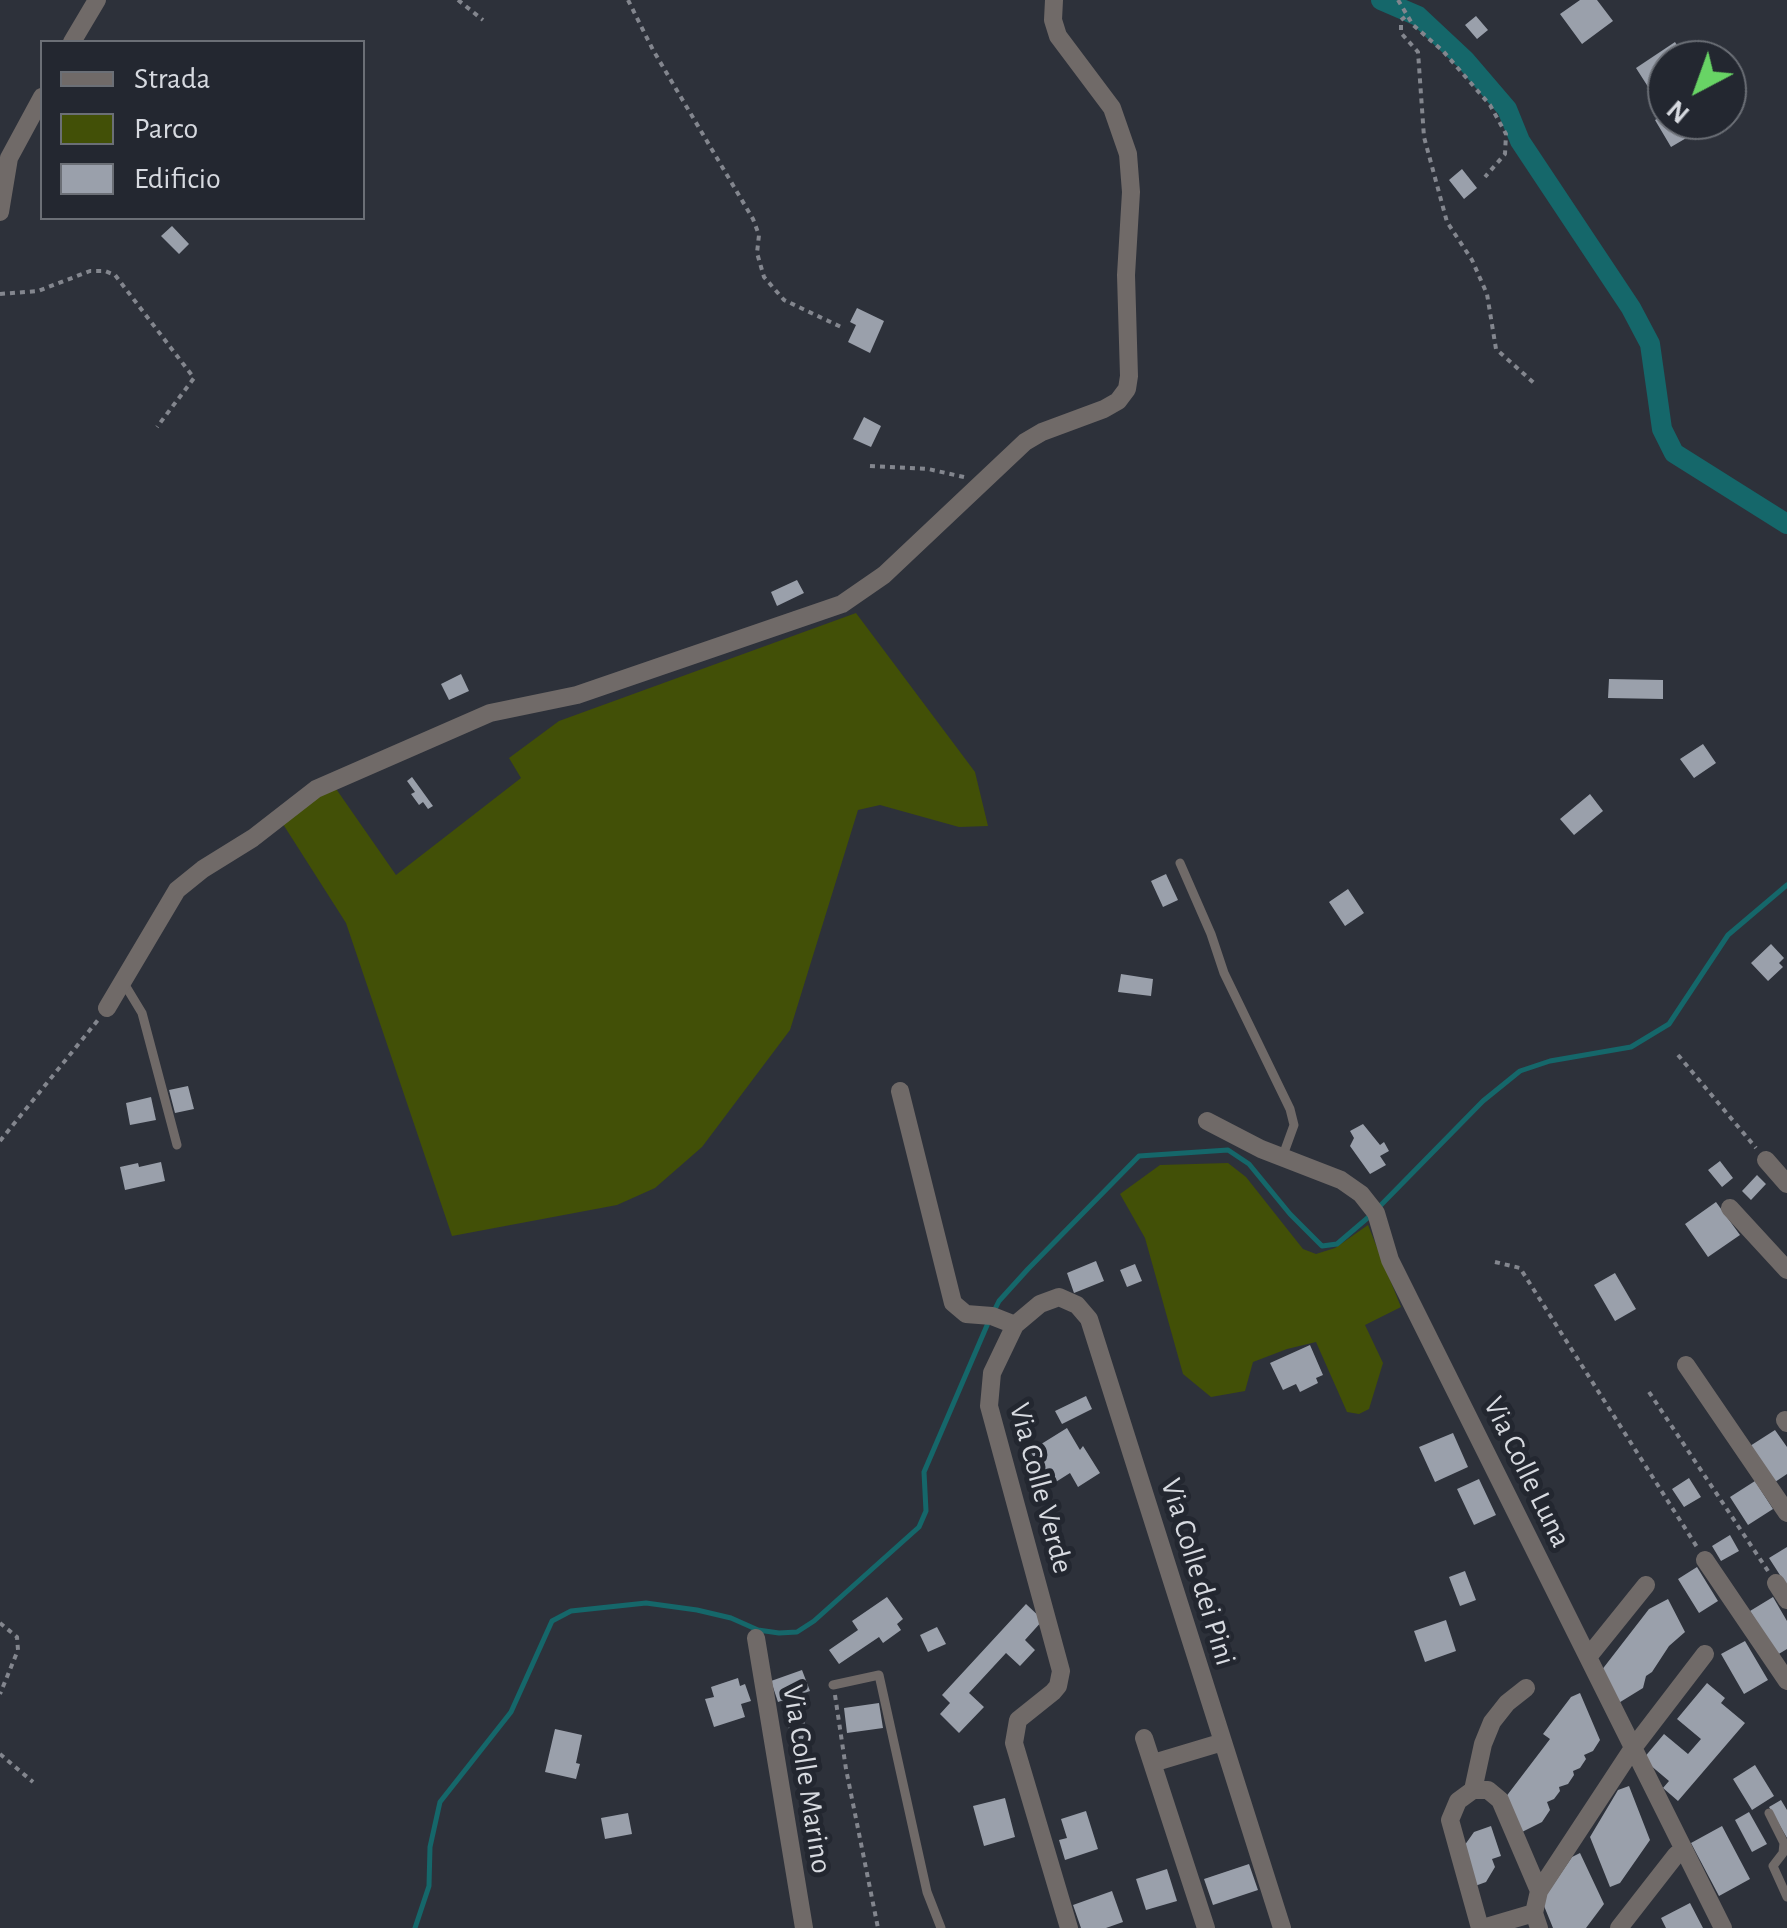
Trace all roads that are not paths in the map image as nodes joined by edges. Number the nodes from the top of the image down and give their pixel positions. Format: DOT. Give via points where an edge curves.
graph roads {
  1 [pos="97,0"];
  2 [pos="1054,0"];
  3 [pos="73,40"];
  4 [pos="40,101"];
  5 [pos="0,212"];
  6 [pos="1180,863"];
  7 [pos="122,980"];
  8 [pos="107,1008"];
  9 [pos="900,1091"];
  10 [pos="1207,1121"];
  11 [pos="177,1146"];
  12 [pos="1282,1158"];
  13 [pos="1766,1160"];
  14 [pos="1787,1184"];
  15 [pos="1730,1208"];
  16 [pos="1787,1270"];
  17 [pos="999,1319"];
  18 [pos="1686,1365"];
  19 [pos="1787,1514"];
  20 [pos="1705,1560"];
  21 [pos="1646,1585"];
  22 [pos="756,1638"];
  23 [pos="1705,1654"];
  24 [pos="1588,1657"];
  25 [pos="1787,1681"];
  26 [pos="833,1686"];
  27 [pos="1526,1688"];
  28 [pos="1144,1738"];
  29 [pos="1223,1742"];
  30 [pos="1633,1748"];
  31 [pos="1153,1763"];
  32 [pos="1473,1790"];
  33 [pos="1769,1813"];
  34 [pos="1676,1855"];
  35 [pos="1539,1891"];
  36 [pos="1787,1897"];
  37 [pos="1536,1921"];
  38 [pos="804,1928"];
  39 [pos="940,1928"];
  40 [pos="1070,1928"];
  41 [pos="1206,1928"];
  42 [pos="1282,1928"];
  43 [pos="1481,1928"];
  44 [pos="1620,1928"];
  45 [pos="1723,1928"];
  1 -- 3 [label="street"];
  2 -- 7 [label="street" via="1058,36 1112,108 1128,154 1123,395 1112,406 1034,436 884,575 842,604 590,690 490,713 316,789 177,890"];
  4 -- 5 [label="street" via="9,158"];
  6 -- 12 [label="lane" via="1290,1110 1294,1124"];
  7 -- 8 [label="street"];
  7 -- 11 [label="lane" via="142,1013"];
  9 -- 17 [label="street" via="951,1299 962,1312"];
  10 -- 12 [label="street, Via Colle Luna"];
  12 -- 24 [label="street, Via Colle Luna" via="1346,1184 1376,1212 1390,1260"];
  13 -- 14 [label="street"];
  15 -- 16 [label="street"];
  17 -- 29 [label="street, Via Colle dei Pini" via="1059,1297 1089,1319"];
  17 -- 40 [label="street, Via Colle Verde" via="989,1406 1061,1671 1053,1692 1018,1720 1014,1743"];
  18 -- 19 [label="street"];
  20 -- 25 [label="street"];
  21 -- 24 [label="street"];
  22 -- 38 [label="street, Via Colle Marino"];
  23 -- 30 [label="street"];
  24 -- 30 [label="street, Via Colle Luna"];
  26 -- 39 [label="lane" via="879,1674"];
  27 -- 32 [label="street" via="1492,1722"];
  28 -- 31 [label="street"];
  29 -- 31 [label="street"];
  29 -- 42 [label="street, Via Colle dei Pini"];
  30 -- 35 [label="street"];
  30 -- 45 [label="street, Via Colle Luna"];
  31 -- 41 [label="street"];
  32 -- 35 [label="street" via="1488,1790 1500,1800"];
  32 -- 43 [label="street" via="1456,1805 1450,1825"];
  33 -- 36 [label="lane" via="1784,1842 1772,1866"];
  34 -- 44 [label="street"];
  35 -- 37 [label="street"];
  37 -- 43 [label="street"];
}
